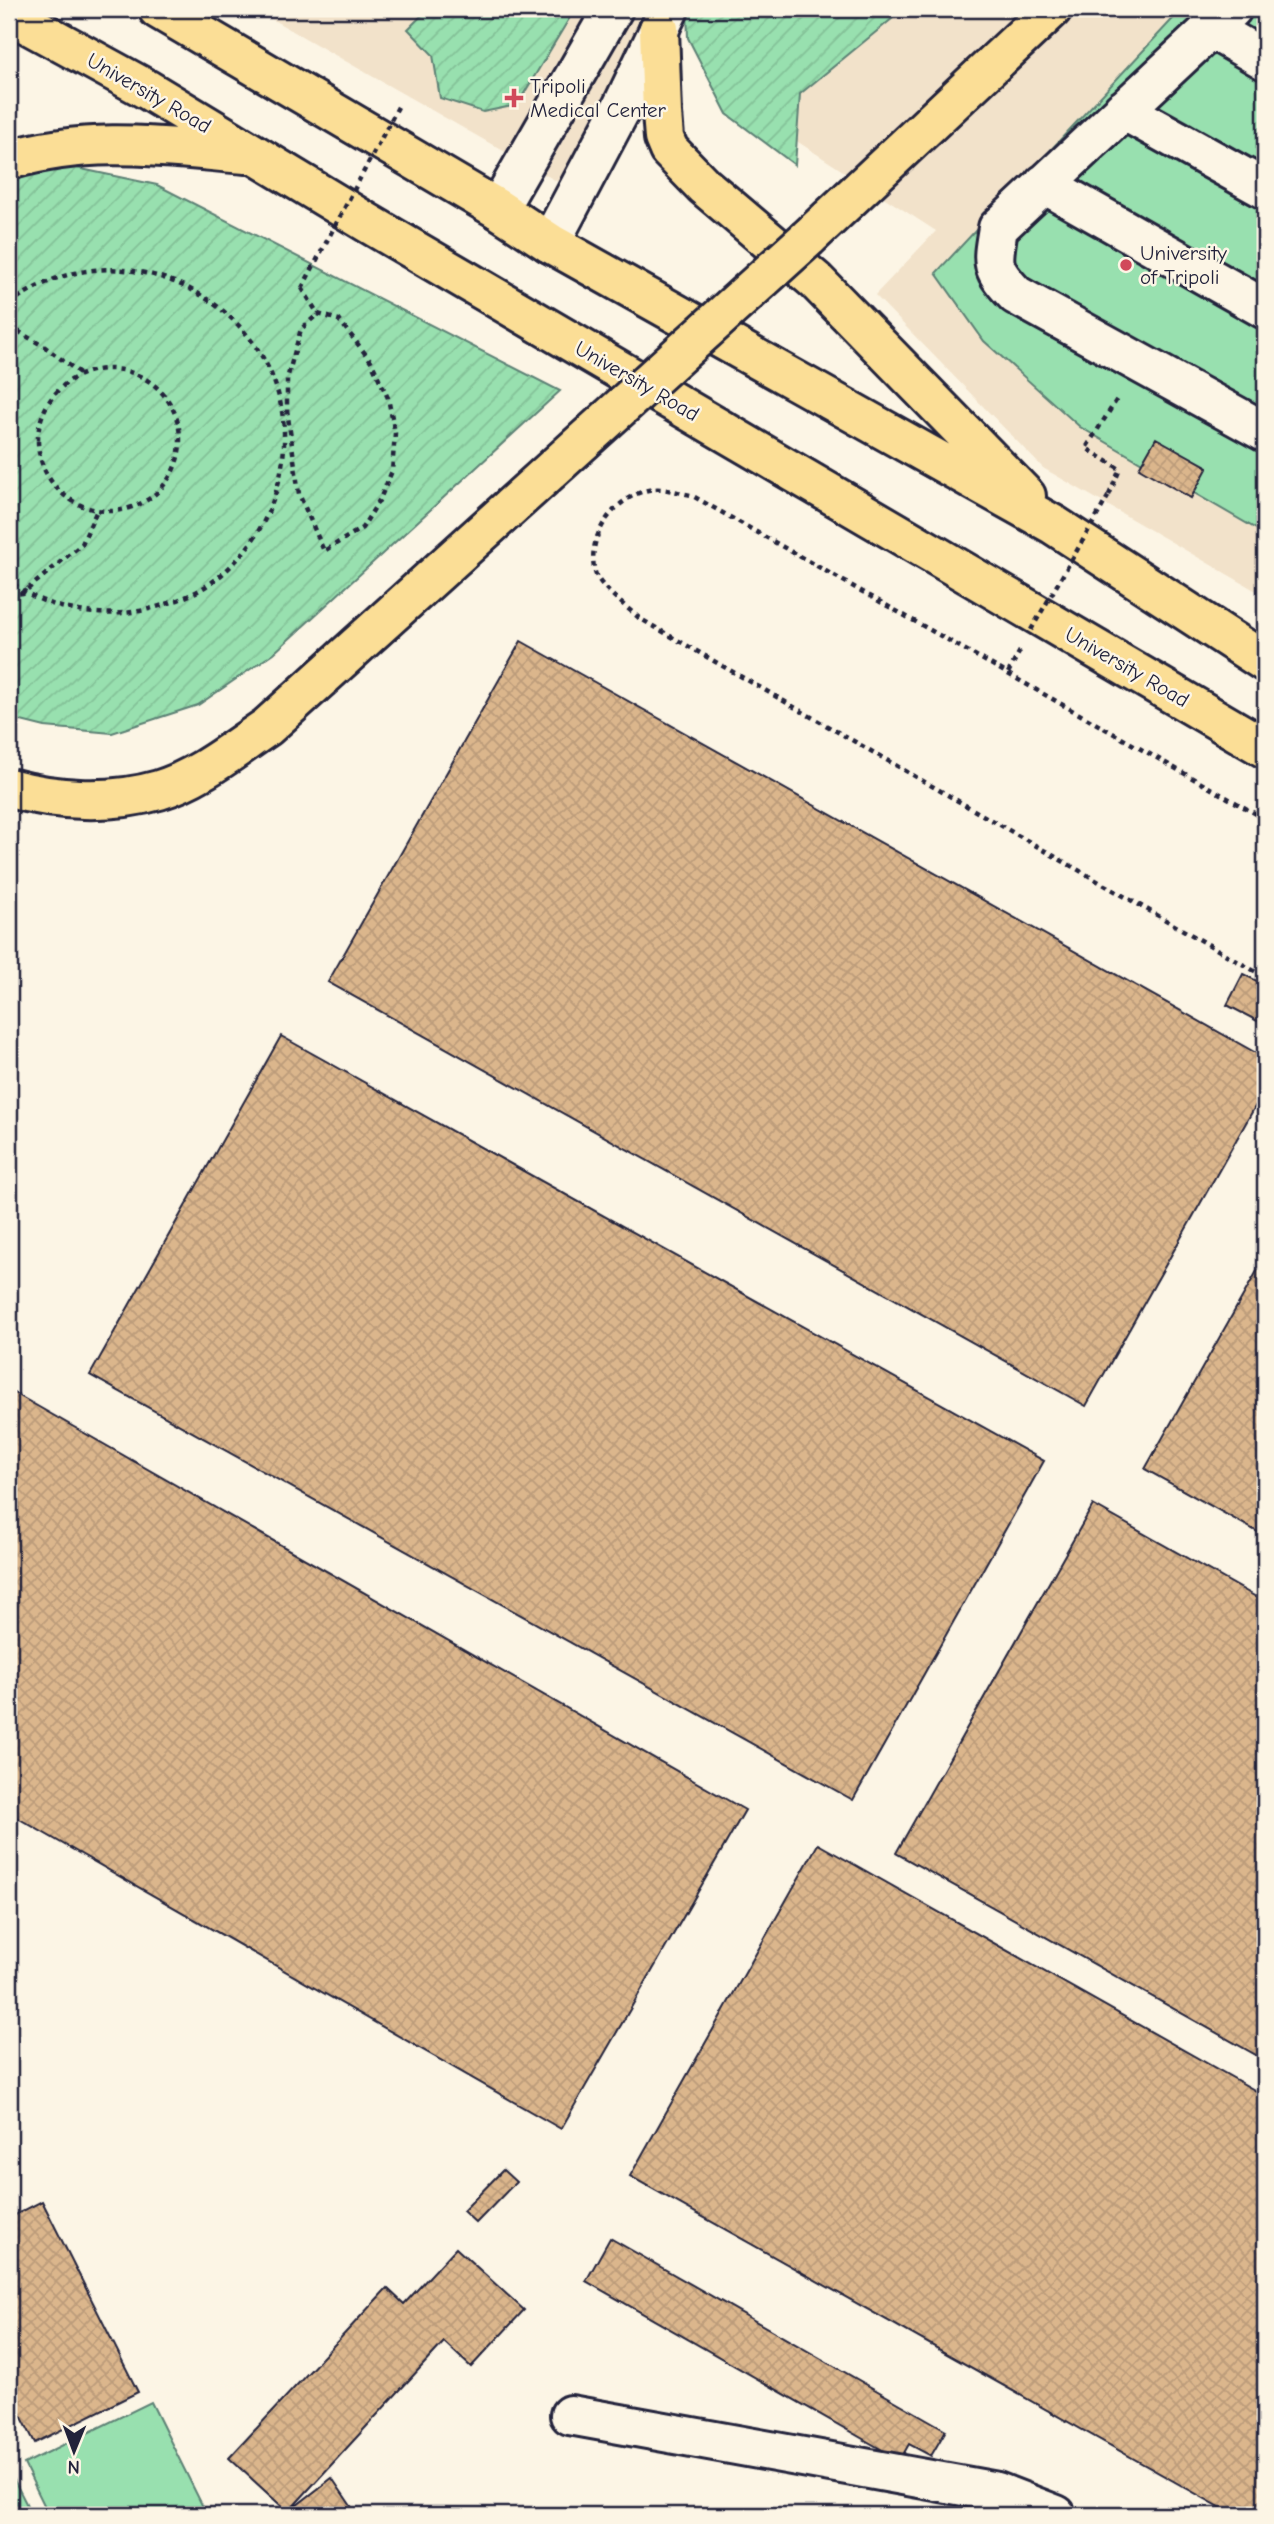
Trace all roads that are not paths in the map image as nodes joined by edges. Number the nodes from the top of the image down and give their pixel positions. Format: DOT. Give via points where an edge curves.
graph roads {
  1 [pos="158,9"];
  2 [pos="612,9"];
  3 [pos="1052,9"];
  4 [pos="9,14"];
  5 [pos="1221,18"];
  6 [pos="664,19"];
  7 [pos="1265,60"];
  8 [pos="1123,110"];
  9 [pos="256,155"];
  10 [pos="9,160"];
  11 [pos="1044,184"];
  12 [pos="1265,189"];
  13 [pos="498,209"];
  14 [pos="550,243"];
  15 [pos="1265,309"];
  16 [pos="1265,432"];
  17 [pos="1054,525"];
  18 [pos="1265,662"];
  19 [pos="1265,748"];
  20 [pos="9,788"];
  21 [pos="570,2415"];
  22 [pos="1056,2515"];
  1 -- 13 [label="highway"];
  2 -- 13 [label="lane"];
  3 -- 20 [label="highway, bridge" via="808,238 267,727 205,769 160,790 95,801"];
  4 -- 9 [label="highway, University Road"];
  5 -- 7 [label="lane"];
  5 -- 8 [label="lane"];
  6 -- 14 [label="lane"];
  6 -- 17 [label="highway" via="662,113 669,150 704,186 816,281"];
  8 -- 11 [label="lane"];
  8 -- 12 [label="lane"];
  9 -- 10 [label="highway" via="107,144"];
  9 -- 19 [label="highway, University Road"];
  11 -- 15 [label="lane"];
  11 -- 16 [label="lane" via="998,228 993,260 999,277 1016,295"];
  13 -- 14 [label="highway"];
  14 -- 17 [label="highway"];
  17 -- 18 [label="highway"];
  21 -- 22 [label="lane" via="998,2492"];
}
